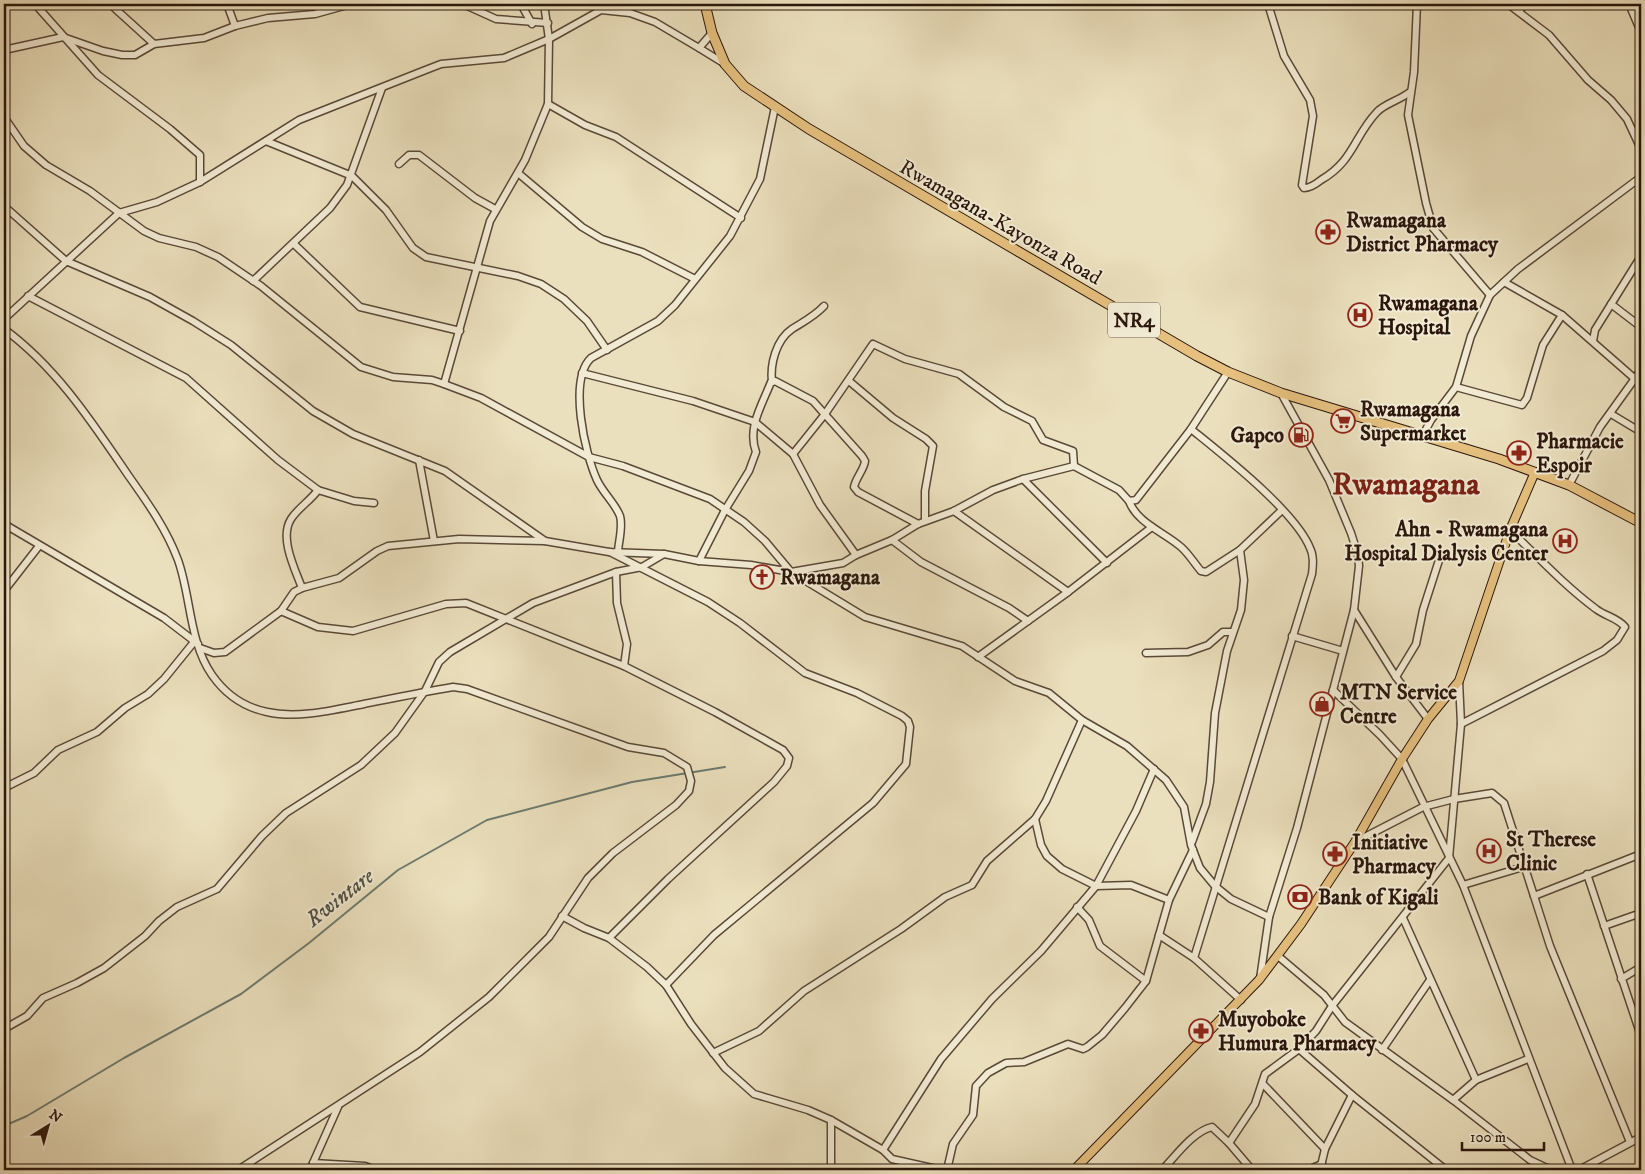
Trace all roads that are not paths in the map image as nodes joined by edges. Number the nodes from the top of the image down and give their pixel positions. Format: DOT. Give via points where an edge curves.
graph roads {
  1 [pos="34,4"];
  2 [pos="110,4"];
  3 [pos="227,4"];
  4 [pos="351,4"];
  5 [pos="463,4"];
  6 [pos="521,4"];
  7 [pos="544,4"];
  8 [pos="705,4"];
  9 [pos="1268,4"];
  10 [pos="1417,4"];
  11 [pos="1508,4"];
  12 [pos="1525,4"];
  13 [pos="1629,4"];
  14 [pos="1519,12"];
  15 [pos="548,23"];
  16 [pos="532,24"];
  17 [pos="235,26"];
  18 [pos="1641,32"];
  19 [pos="712,33"];
  20 [pos="63,37"];
  21 [pos="549,39"];
  22 [pos="154,44"];
  23 [pos="699,48"];
  24 [pos="4,50"];
  25 [pos="725,64"];
  26 [pos="382,88"];
  27 [pos="1410,92"];
  28 [pos="548,104"];
  29 [pos="775,107"];
  30 [pos="4,117"];
  31 [pos="266,141"];
  32 [pos="1640,146"];
  33 [pos="399,164"];
  34 [pos="518,173"];
  35 [pos="352,176"];
  36 [pos="1641,176"];
  37 [pos="200,182"];
  38 [pos="4,206"];
  39 [pos="495,209"];
  40 [pos="119,214"];
  41 [pos="741,218"];
  42 [pos="294,244"];
  43 [pos="66,261"];
  44 [pos="1638,261"];
  45 [pos="478,267"];
  46 [pos="695,279"];
  47 [pos="253,281"];
  48 [pos="1504,282"];
  49 [pos="1490,295"];
  50 [pos="28,296"];
  51 [pos="1610,304"];
  52 [pos="824,306"];
  53 [pos="1562,315"];
  54 [pos="4,318"];
  55 [pos="1641,327"];
  56 [pos="4,329"];
  57 [pos="1595,330"];
  58 [pos="460,331"];
  59 [pos="1583,332"];
  60 [pos="1593,341"];
  61 [pos="607,350"];
  62 [pos="1641,370"];
  63 [pos="582,372"];
  64 [pos="1228,372"];
  65 [pos="1634,378"];
  66 [pos="849,381"];
  67 [pos="772,382"];
  68 [pos="444,384"];
  69 [pos="1456,387"];
  70 [pos="1281,393"];
  71 [pos="825,414"];
  72 [pos="1610,414"];
  73 [pos="755,422"];
  74 [pos="1191,429"];
  75 [pos="1641,432"];
  76 [pos="1423,436"];
  77 [pos="793,454"];
  78 [pos="589,457"];
  79 [pos="419,460"];
  80 [pos="1074,466"];
  81 [pos="1535,472"];
  82 [pos="1024,480"];
  83 [pos="1568,485"];
  84 [pos="318,490"];
  85 [pos="1129,501"];
  86 [pos="374,502"];
  87 [pos="725,510"];
  88 [pos="1282,510"];
  89 [pos="954,511"];
  90 [pos="925,520"];
  91 [pos="1641,522"];
  92 [pos="4,524"];
  93 [pos="918,524"];
  94 [pos="1152,527"];
  95 [pos="1510,530"];
  96 [pos="892,540"];
  97 [pos="434,541"];
  98 [pos="545,541"];
  99 [pos="39,546"];
  100 [pos="1240,550"];
  101 [pos="618,551"];
  102 [pos="609,552"];
  103 [pos="664,554"];
  104 [pos="1441,554"];
  105 [pos="856,555"];
  106 [pos="699,561"];
  107 [pos="1107,563"];
  108 [pos="642,567"];
  109 [pos="616,572"];
  110 [pos="791,572"];
  111 [pos="302,588"];
  112 [pos="4,591"];
  113 [pos="1068,592"];
  114 [pos="1354,610"];
  115 [pos="282,611"];
  116 [pos="509,618"];
  117 [pos="1028,621"];
  118 [pos="1233,632"];
  119 [pos="1292,636"];
  120 [pos="198,645"];
  121 [pos="1343,651"];
  122 [pos="1146,653"];
  123 [pos="978,657"];
  124 [pos="624,666"];
  125 [pos="1396,677"];
  126 [pos="1458,681"];
  127 [pos="1333,690"];
  128 [pos="424,692"];
  129 [pos="1428,719"];
  130 [pos="1082,720"];
  131 [pos="1461,724"];
  132 [pos="1402,760"];
  133 [pos="1154,769"];
  134 [pos="4,788"];
  135 [pos="1454,799"];
  136 [pos="1423,807"];
  137 [pos="1035,818"];
  138 [pos="1355,842"];
  139 [pos="1192,848"];
  140 [pos="1641,854"];
  141 [pos="1449,858"];
  142 [pos="1523,867"];
  143 [pos="1587,874"];
  144 [pos="1462,885"];
  145 [pos="1096,886"];
  146 [pos="1215,886"];
  147 [pos="1534,896"];
  148 [pos="1169,900"];
  149 [pos="1077,907"];
  150 [pos="1641,913"];
  151 [pos="562,916"];
  152 [pos="1269,917"];
  153 [pos="1403,918"];
  154 [pos="1604,926"];
  155 [pos="1159,935"];
  156 [pos="609,938"];
  157 [pos="1278,956"];
  158 [pos="1194,958"];
  159 [pos="1641,967"];
  160 [pos="1621,979"];
  161 [pos="1260,980"];
  162 [pos="1430,980"];
  163 [pos="1146,981"];
  164 [pos="666,985"];
  165 [pos="1241,1000"];
  166 [pos="1332,1006"];
  167 [pos="4,1029"];
  168 [pos="1641,1036"];
  169 [pos="1299,1048"];
  170 [pos="1382,1050"];
  171 [pos="713,1053"];
  172 [pos="1528,1059"];
  173 [pos="1476,1080"];
  174 [pos="1262,1084"];
  175 [pos="1352,1095"];
  176 [pos="1453,1100"];
  177 [pos="339,1106"];
  178 [pos="831,1120"];
  179 [pos="1641,1137"];
  180 [pos="1229,1142"];
  181 [pos="1630,1142"];
  182 [pos="1325,1148"];
  183 [pos="883,1150"];
  184 [pos="312,1167"];
  185 [pos="1321,1167"];
  186 [pos="1165,1169"];
  187 [pos="238,1170"];
  188 [pos="375,1170"];
  189 [pos="831,1170"];
  190 [pos="941,1170"];
  191 [pos="947,1170"];
  192 [pos="1073,1170"];
  193 [pos="1252,1170"];
  194 [pos="1308,1170"];
  195 [pos="1446,1170"];
  196 [pos="1557,1170"];
  197 [pos="1572,1170"];
  198 [pos="1579,1170"];
  1 -- 20 [label="street"];
  2 -- 22 [label="street"];
  3 -- 17 [label="street"];
  4 -- 17 [label="street" via="316,14 268,18"];
  5 -- 16 [label="street" via="496,19"];
  6 -- 16 [label="street"];
  7 -- 15 [label="street"];
  8 -- 19 [label="highway, Rwamagana-Kayonza Road / NR4"];
  9 -- 27 [label="street" via="1284,56 1310,100 1313,116 1304,188 1343,164 1378,110"];
  10 -- 27 [label="street"];
  11 -- 14 [label="street"];
  12 -- 14 [label="street"];
  13 -- 18 [label="street"];
  14 -- 32 [label="street" via="1562,48 1588,80 1611,100 1627,119"];
  15 -- 16 [label="street"];
  15 -- 21 [label="street"];
  17 -- 22 [label="street" via="215,36"];
  19 -- 23 [label="street"];
  19 -- 25 [label="highway, Rwamagana-Kayonza Road / NR4"];
  20 -- 22 [label="street" via="122,55 135,55"];
  20 -- 24 [label="street"];
  20 -- 37 [label="street" via="114,90 170,129 200,155"];
  21 -- 23 [label="street" via="601,10 630,13 654,22"];
  21 -- 26 [label="street" via="504,58 441,64"];
  21 -- 28 [label="street"];
  23 -- 25 [label="street"];
  25 -- 29 [label="highway, Rwamagana-Kayonza Road / NR4" via="744,86"];
  26 -- 31 [label="street" via="299,120"];
  26 -- 35 [label="street"];
  27 -- 49 [label="street" via="1410,134 1433,228"];
  28 -- 34 [label="street"];
  28 -- 41 [label="street" via="585,125 616,137"];
  29 -- 41 [label="street" via="763,167"];
  29 -- 64 [label="highway, Rwamagana-Kayonza Road / NR4"];
  30 -- 40 [label="street" via="24,146 46,165 90,191"];
  31 -- 35 [label="street"];
  31 -- 37 [label="street"];
  33 -- 39 [label="street" via="410,156 419,155 475,198"];
  34 -- 39 [label="street"];
  34 -- 46 [label="street" via="582,227 602,239 642,252"];
  35 -- 42 [label="street" via="330,208"];
  35 -- 45 [label="street" via="386,210 418,253"];
  36 -- 48 [label="street"];
  37 -- 40 [label="street" via="157,202"];
  38 -- 43 [label="street"];
  39 -- 45 [label="street"];
  40 -- 43 [label="street"];
  40 -- 47 [label="street" via="152,235 196,247 218,257"];
  41 -- 46 [label="street"];
  42 -- 47 [label="street"];
  42 -- 58 [label="street" via="360,307"];
  43 -- 50 [label="street"];
  43 -- 79 [label="street" via="150,297 193,321 230,345 313,411 352,434"];
  44 -- 51 [label="street"];
  45 -- 58 [label="street"];
  45 -- 61 [label="street" via="541,284 588,321"];
  46 -- 61 [label="street" via="658,321"];
  47 -- 68 [label="street" via="361,367 388,376"];
  48 -- 49 [label="street"];
  48 -- 53 [label="street"];
  49 -- 69 [label="street" via="1471,336"];
  50 -- 54 [label="street"];
  50 -- 84 [label="street" via="186,378 278,460"];
  51 -- 55 [label="street"];
  51 -- 57 [label="street"];
  52 -- 67 [label="street" via="784,338 771,362"];
  53 -- 59 [label="street"];
  53 -- 69 [label="street" via="1544,345 1522,405"];
  56 -- 120 [label="street" via="30,348 62,384 95,425 159,518 178,559"];
  57 -- 59 [label="street"];
  57 -- 60 [label="street"];
  58 -- 68 [label="street"];
  59 -- 60 [label="street"];
  60 -- 65 [label="street"];
  61 -- 63 [label="street" via="591,358"];
  62 -- 65 [label="street"];
  63 -- 73 [label="street" via="693,400"];
  63 -- 78 [label="street" via="579,403"];
  64 -- 70 [label="highway, Rwamagana-Kayonza Road / NR4"];
  64 -- 74 [label="street"];
  65 -- 72 [label="street"];
  66 -- 71 [label="street"];
  66 -- 80 [label="street" via="873,344 905,360 954,372 1004,407 1032,421 1043,440 1073,451"];
  66 -- 90 [label="street" via="933,446 925,492"];
  67 -- 71 [label="street" via="779,382 803,394"];
  67 -- 73 [label="street"];
  68 -- 78 [label="street" via="481,398"];
  69 -- 76 [label="street"];
  70 -- 76 [label="highway, Rwamagana-Kayonza Road / NR4"];
  70 -- 114 [label="street" via="1328,480 1351,533 1358,555"];
  71 -- 77 [label="street"];
  71 -- 93 [label="street" via="865,461 855,481 854,487 858,492"];
  72 -- 75 [label="street"];
  72 -- 83 [label="street"];
  73 -- 77 [label="street"];
  73 -- 87 [label="street" via="752,440 756,452 749,471"];
  74 -- 85 [label="street" via="1136,500"];
  74 -- 88 [label="street"];
  76 -- 81 [label="highway, Rwamagana-Kayonza Road / NR4"];
  77 -- 105 [label="street" via="820,505"];
  78 -- 87 [label="street" via="688,490 710,499"];
  78 -- 101 [label="street" via="597,481 619,515"];
  79 -- 97 [label="street"];
  79 -- 98 [label="street" via="460,481"];
  80 -- 82 [label="street"];
  80 -- 85 [label="street" via="1119,490"];
  81 -- 83 [label="highway, Rwamagana-Kayonza Road / NR4"];
  81 -- 95 [label="main road"];
  82 -- 89 [label="street" via="993,490"];
  82 -- 107 [label="street"];
  83 -- 91 [label="highway, Rwamagana-Kayonza Road / NR4"];
  84 -- 86 [label="street" via="354,501"];
  84 -- 111 [label="street" via="290,520 287,529 291,556"];
  85 -- 94 [label="street" via="1130,506"];
  87 -- 106 [label="street"];
  87 -- 110 [label="street" via="766,541"];
  88 -- 100 [label="street"];
  88 -- 119 [label="street" via="1302,532 1314,560"];
  89 -- 90 [label="street"];
  89 -- 113 [label="street"];
  90 -- 93 [label="street"];
  92 -- 99 [label="street"];
  93 -- 96 [label="street"];
  94 -- 100 [label="street" via="1179,545 1201,571 1206,572"];
  94 -- 107 [label="street"];
  95 -- 126 [label="main road"];
  95 -- 131 [label="street" via="1575,594 1622,623 1624,632 1603,651"];
  96 -- 105 [label="street"];
  96 -- 117 [label="street" via="930,567"];
  97 -- 98 [label="street"];
  97 -- 111 [label="street" via="388,546 339,578"];
  98 -- 102 [label="street"];
  99 -- 112 [label="street"];
  99 -- 120 [label="street" via="164,618"];
  100 -- 118 [label="street" via="1243,596"];
  101 -- 102 [label="street"];
  101 -- 103 [label="street"];
  102 -- 108 [label="street"];
  103 -- 106 [label="street"];
  103 -- 108 [label="street"];
  104 -- 125 [label="street" via="1422,610 1416,644"];
  105 -- 110 [label="street" via="834,566"];
  106 -- 110 [label="street"];
  107 -- 113 [label="street"];
  108 -- 109 [label="street"];
  108 -- 164 [label="street" via="708,602 805,673 857,693 902,716 910,727 906,764 873,803 714,935"];
  109 -- 116 [label="street" via="533,603"];
  109 -- 124 [label="street" via="617,603 627,644"];
  110 -- 123 [label="street" via="865,617 949,641"];
  111 -- 115 [label="street" via="294,592"];
  113 -- 117 [label="street"];
  114 -- 121 [label="street"];
  114 -- 125 [label="street"];
  115 -- 116 [label="street" via="318,627 353,631 455,602"];
  115 -- 120 [label="street" via="225,652 214,653"];
  116 -- 124 [label="street"];
  116 -- 128 [label="street" via="450,652 432,672"];
  117 -- 123 [label="street"];
  118 -- 122 [label="street" via="1223,632 1208,645 1188,652"];
  118 -- 139 [label="street" via="1215,713 1209,789"];
  119 -- 121 [label="street"];
  119 -- 146 [label="street"];
  120 -- 128 [label="street" via="204,662 224,692 242,704 265,712 284,715 322,712"];
  120 -- 134 [label="street" via="148,694 125,708 97,732 58,750 34,773"];
  121 -- 127 [label="street"];
  123 -- 130 [label="street" via="1015,681 1049,693"];
  124 -- 156 [label="street" via="776,744 788,758 787,766 774,782"];
  125 -- 129 [label="street"];
  126 -- 129 [label="main road"];
  126 -- 131 [label="street"];
  127 -- 132 [label="street"];
  127 -- 152 [label="street" via="1297,828"];
  128 -- 151 [label="street" via="453,687 467,689 628,747 664,752 687,767 691,781 688,791 676,805 613,853 588,878"];
  128 -- 167 [label="street" via="395,734 381,748 344,777 286,813 217,889 177,907 104,968 42,998 27,1016"];
  129 -- 132 [label="main road"];
  130 -- 133 [label="street" via="1114,736"];
  130 -- 137 [label="street" via="1054,787"];
  131 -- 135 [label="street"];
  132 -- 136 [label="street"];
  132 -- 138 [label="main road"];
  133 -- 139 [label="street" via="1179,796"];
  133 -- 145 [label="street" via="1136,811"];
  135 -- 136 [label="street"];
  135 -- 141 [label="street"];
  135 -- 142 [label="street" via="1492,793 1498,796 1504,803"];
  136 -- 138 [label="street"];
  136 -- 141 [label="street"];
  137 -- 145 [label="street" via="1047,856 1062,869"];
  137 -- 171 [label="street" via="986,861 972,885 945,897 804,990 759,1031"];
  138 -- 157 [label="main road"];
  139 -- 146 [label="street" via="1200,868"];
  139 -- 148 [label="street"];
  140 -- 143 [label="street"];
  141 -- 144 [label="street"];
  141 -- 153 [label="street"];
  142 -- 144 [label="street"];
  142 -- 147 [label="street"];
  143 -- 147 [label="street"];
  143 -- 154 [label="street"];
  144 -- 172 [label="street"];
  145 -- 148 [label="street" via="1131,885"];
  145 -- 149 [label="street"];
  146 -- 152 [label="street" via="1231,899"];
  146 -- 158 [label="street"];
  147 -- 181 [label="street" via="1550,946"];
  148 -- 155 [label="street"];
  149 -- 163 [label="street" via="1089,920 1100,946"];
  149 -- 183 [label="street" via="1041,951 992,999 940,1059"];
  150 -- 154 [label="street"];
  151 -- 156 [label="street"];
  151 -- 177 [label="street" via="535,952 489,997 420,1052"];
  152 -- 161 [label="street"];
  153 -- 162 [label="street"];
  153 -- 166 [label="street"];
  154 -- 160 [label="street"];
  155 -- 158 [label="street"];
  155 -- 163 [label="street"];
  156 -- 164 [label="street"];
  157 -- 161 [label="main road"];
  157 -- 166 [label="street" via="1317,988"];
  158 -- 165 [label="street"];
  159 -- 160 [label="street"];
  160 -- 168 [label="street"];
  161 -- 165 [label="main road"];
  162 -- 170 [label="street"];
  162 -- 173 [label="street"];
  163 -- 191 [label="street" via="1102,1035 1087,1047 1083,1049 1068,1044 1024,1062 1006,1063 988,1073 976,1086 973,1115 953,1144"];
  164 -- 171 [label="street"];
  165 -- 192 [label="main road"];
  166 -- 169 [label="street" via="1316,1031"];
  166 -- 170 [label="street" via="1345,1022"];
  169 -- 174 [label="street" via="1270,1068"];
  169 -- 175 [label="street"];
  170 -- 176 [label="street"];
  171 -- 178 [label="street" via="754,1094"];
  172 -- 173 [label="street"];
  172 -- 197 [label="street"];
  173 -- 176 [label="street"];
  174 -- 180 [label="street" via="1251,1111"];
  174 -- 182 [label="street"];
  175 -- 182 [label="street"];
  175 -- 195 [label="street"];
  176 -- 196 [label="street" via="1530,1160"];
  177 -- 184 [label="street"];
  177 -- 187 [label="street"];
  178 -- 183 [label="street"];
  178 -- 189 [label="street"];
  179 -- 181 [label="street"];
  180 -- 186 [label="street" via="1212,1127 1204,1129"];
  180 -- 193 [label="street"];
  181 -- 198 [label="street"];
  182 -- 185 [label="street"];
  183 -- 190 [label="street" via="892,1159"];
  184 -- 188 [label="street" via="365,1166"];
  185 -- 194 [label="street"];
}
